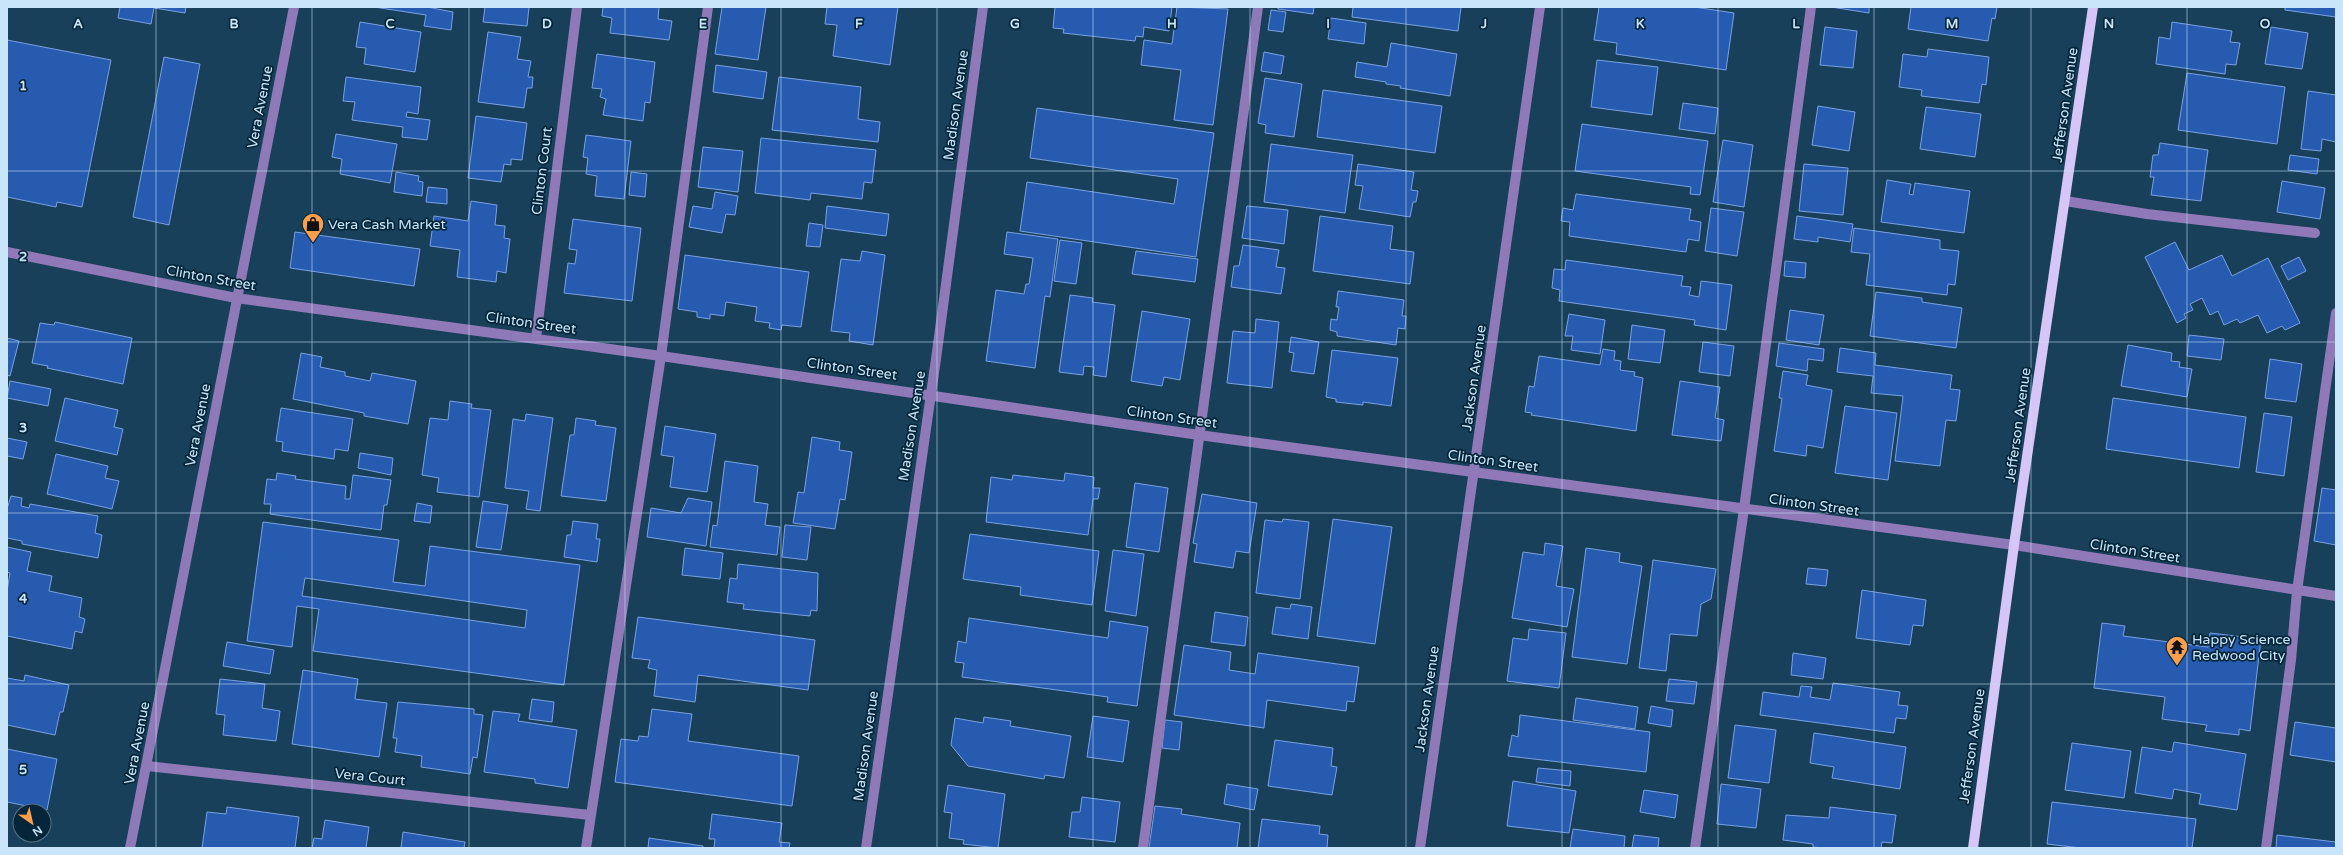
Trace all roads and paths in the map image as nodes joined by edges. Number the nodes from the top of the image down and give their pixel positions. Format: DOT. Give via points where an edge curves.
graph roads {
  1 [pos="294,7"];
  2 [pos="577,7"];
  3 [pos="708,7"];
  4 [pos="983,7"];
  5 [pos="1258,7"];
  6 [pos="1540,7"];
  7 [pos="1811,7"];
  8 [pos="2093,7"];
  9 [pos="2065,201"];
  10 [pos="2315,233"];
  11 [pos="7,252"];
  12 [pos="236,298"];
  13 [pos="2336,313"];
  14 [pos="536,338"];
  15 [pos="661,356"];
  16 [pos="930,395"];
  17 [pos="1200,435"];
  18 [pos="1475,472"];
  19 [pos="1744,509"];
  20 [pos="2014,546"];
  21 [pos="2297,591"];
  22 [pos="2336,596"];
  23 [pos="147,766"];
  24 [pos="590,815"];
  25 [pos="130,848"];
  26 [pos="586,848"];
  27 [pos="866,848"];
  28 [pos="1142,848"];
  29 [pos="1420,848"];
  30 [pos="1695,848"];
  31 [pos="1973,848"];
  32 [pos="2266,848"];
  1 -- 12 [label="street, Vera Avenue"];
  2 -- 14 [label="street, Clinton Court"];
  3 -- 15 [label="street"];
  4 -- 16 [label="street, Madison Avenue"];
  5 -- 17 [label="street"];
  6 -- 18 [label="street, Jackson Avenue"];
  7 -- 19 [label="street"];
  8 -- 9 [label="main road, Jefferson Avenue"];
  9 -- 10 [label="street" via="2147,214"];
  9 -- 20 [label="main road, Jefferson Avenue"];
  11 -- 12 [label="street, Clinton Street"];
  12 -- 14 [label="street, Clinton Street"];
  12 -- 23 [label="street, Vera Avenue"];
  13 -- 21 [label="street"];
  14 -- 15 [label="street, Clinton Street"];
  15 -- 16 [label="street, Clinton Street"];
  15 -- 24 [label="street"];
  16 -- 17 [label="street, Clinton Street"];
  16 -- 27 [label="street, Madison Avenue"];
  17 -- 18 [label="street, Clinton Street"];
  17 -- 28 [label="street"];
  18 -- 19 [label="street, Clinton Street"];
  18 -- 29 [label="street, Jackson Avenue"];
  19 -- 20 [label="street, Clinton Street"];
  19 -- 30 [label="street"];
  20 -- 21 [label="street, Clinton Street"];
  20 -- 31 [label="main road, Jefferson Avenue"];
  21 -- 22 [label="street, Clinton Street"];
  21 -- 32 [label="street" via="2291,660"];
  23 -- 24 [label="street, Vera Court"];
  23 -- 25 [label="street, Vera Avenue"];
  24 -- 26 [label="street"];
}
